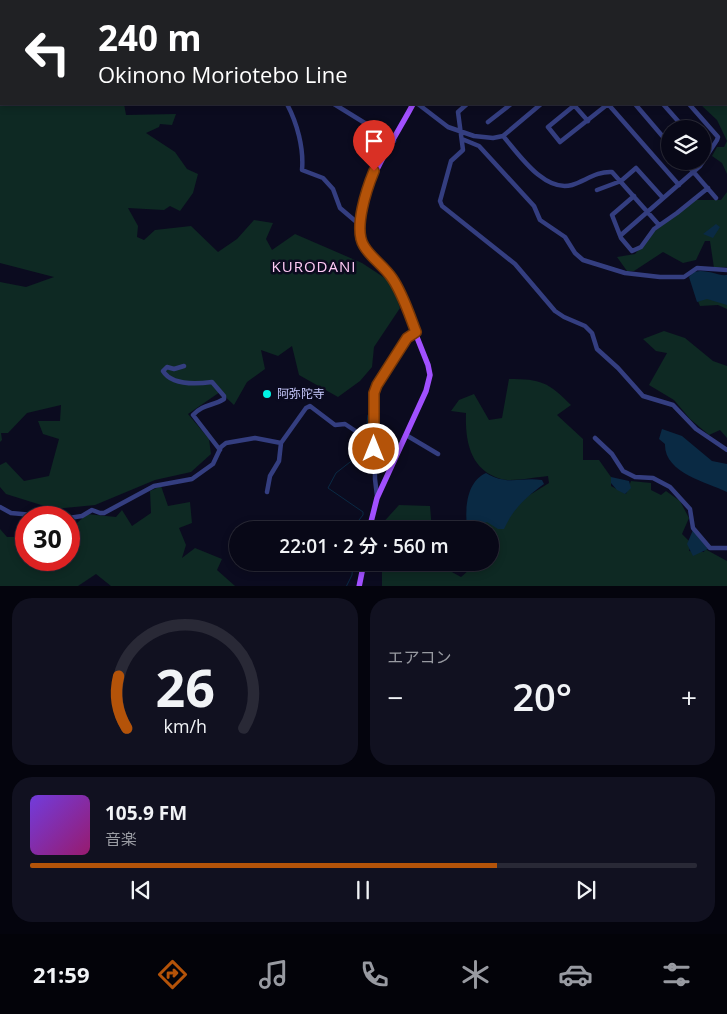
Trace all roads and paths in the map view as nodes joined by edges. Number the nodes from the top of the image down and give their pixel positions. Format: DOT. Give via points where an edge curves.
graph roads {
  1 [pos="287,105"];
  2 [pos="336,105"];
  3 [pos="412,105"];
  4 [pos="419,105"];
  5 [pos="466,105"];
  6 [pos="510,105"];
  7 [pos="539,105"];
  8 [pos="573,105"];
  9 [pos="575,105"];
  10 [pos="607,105"];
  11 [pos="609,105"];
  12 [pos="636,105"];
  13 [pos="664,105"];
  14 [pos="690,105"];
  15 [pos="677,120"];
  16 [pos="703,120"];
  17 [pos="588,121"];
  18 [pos="488,122"];
  19 [pos="711,129"];
  20 [pos="460,131"];
  21 [pos="661,134"];
  22 [pos="503,136"];
  23 [pos="462,139"];
  24 [pos="394,141"];
  25 [pos="711,148"];
  26 [pos="694,172"];
  27 [pos="621,181"];
  28 [pos="679,185"];
  29 [pos="708,188"];
  30 [pos="597,190"];
  31 [pos="634,196"];
  32 [pos="663,198"];
  33 [pos="716,198"];
  34 [pos="648,212"];
  35 [pos="360,225"];
  36 [pos="659,225"];
  37 [pos="621,235"];
  38 [pos="727,270"];
  39 [pos="416,332"];
  40 [pos="184,366"];
  41 [pos="374,434"];
  42 [pos="406,435"];
  43 [pos="595,438"];
  44 [pos="281,443"];
  45 [pos="220,450"];
  46 [pos="727,450"];
  47 [pos="438,454"];
  48 [pos="267,492"];
  49 [pos="377,498"];
  50 [pos="0,507"];
  51 [pos="15,513"];
  52 [pos="80,516"];
  53 [pos="371,521"];
  54 [pos="727,548"];
  55 [pos="362,571"];
  56 [pos="359,586"];
  1 -- 35 [label="street" via="299,137 302,170 323,178 333,189 340,208"];
  2 -- 24 [label="street"];
  3 -- 24 [label="main road"];
  4 -- 20 [label="street" via="444,125"];
  5 -- 20 [label="street" via="458,112"];
  6 -- 18 [label="street"];
  7 -- 22 [label="street"];
  8 -- 17 [label="street" via="548,127 560,142"];
  9 -- 17 [label="street"];
  10 -- 17 [label="street"];
  11 -- 28 [label="street"];
  12 -- 21 [label="street"];
  13 -- 15 [label="street"];
  14 -- 16 [label="street"];
  19 -- 25 [label="street" via="718,137"];
  20 -- 22 [label="street" via="474,136"];
  20 -- 23 [label="street"];
  22 -- 27 [label="street" via="537,175 561,186 606,172 612,172"];
  23 -- 38 [label="street" via="479,146 534,206 540,220 565,237 583,260 625,273 660,277 684,277 697,268"];
  23 -- 46 [label="street" via="462,151 451,160 444,182 442,206 510,260 555,311 585,326 592,333 597,349 643,396 673,405 696,430"];
  24 -- 35 [label="main road" via="370,180"];
  26 -- 28 [label="street"];
  26 -- 29 [label="street"];
  27 -- 30 [label="street"];
  27 -- 31 [label="street"];
  27 -- 32 [label="street" via="636,168"];
  28 -- 32 [label="street"];
  29 -- 33 [label="street"];
  29 -- 36 [label="street"];
  31 -- 34 [label="street"];
  31 -- 37 [label="street" via="612,215"];
  32 -- 34 [label="street"];
  34 -- 36 [label="street"];
  34 -- 37 [label="street"];
  35 -- 39 [label="main road" via="362,244 392,277"];
  36 -- 37 [label="street" via="636,250 632,251"];
  39 -- 41 [label="street" via="407,338 377,385 374,393"];
  39 -- 42 [label="main road" via="430,374 426,391"];
  40 -- 45 [label="street" via="167,367 163,371 181,382 212,382 224,396 220,402 205,404 193,415"];
  41 -- 44 [label="street" via="357,432 345,424 335,425 310,406 299,415"];
  41 -- 49 [label="street"];
  42 -- 47 [label="street"];
  42 -- 49 [label="main road"];
  43 -- 54 [label="street" via="612,454 623,471 635,477 653,478 670,487 690,509 693,528 710,548"];
  44 -- 45 [label="street" via="241,439 226,443"];
  44 -- 48 [label="street" via="279,461 270,476"];
  45 -- 52 [label="street" via="213,464 192,478 154,486 104,513 92,510"];
  49 -- 53 [label="main road"];
  50 -- 51 [label="street"];
  55 -- 56 [label="main road"];
}
